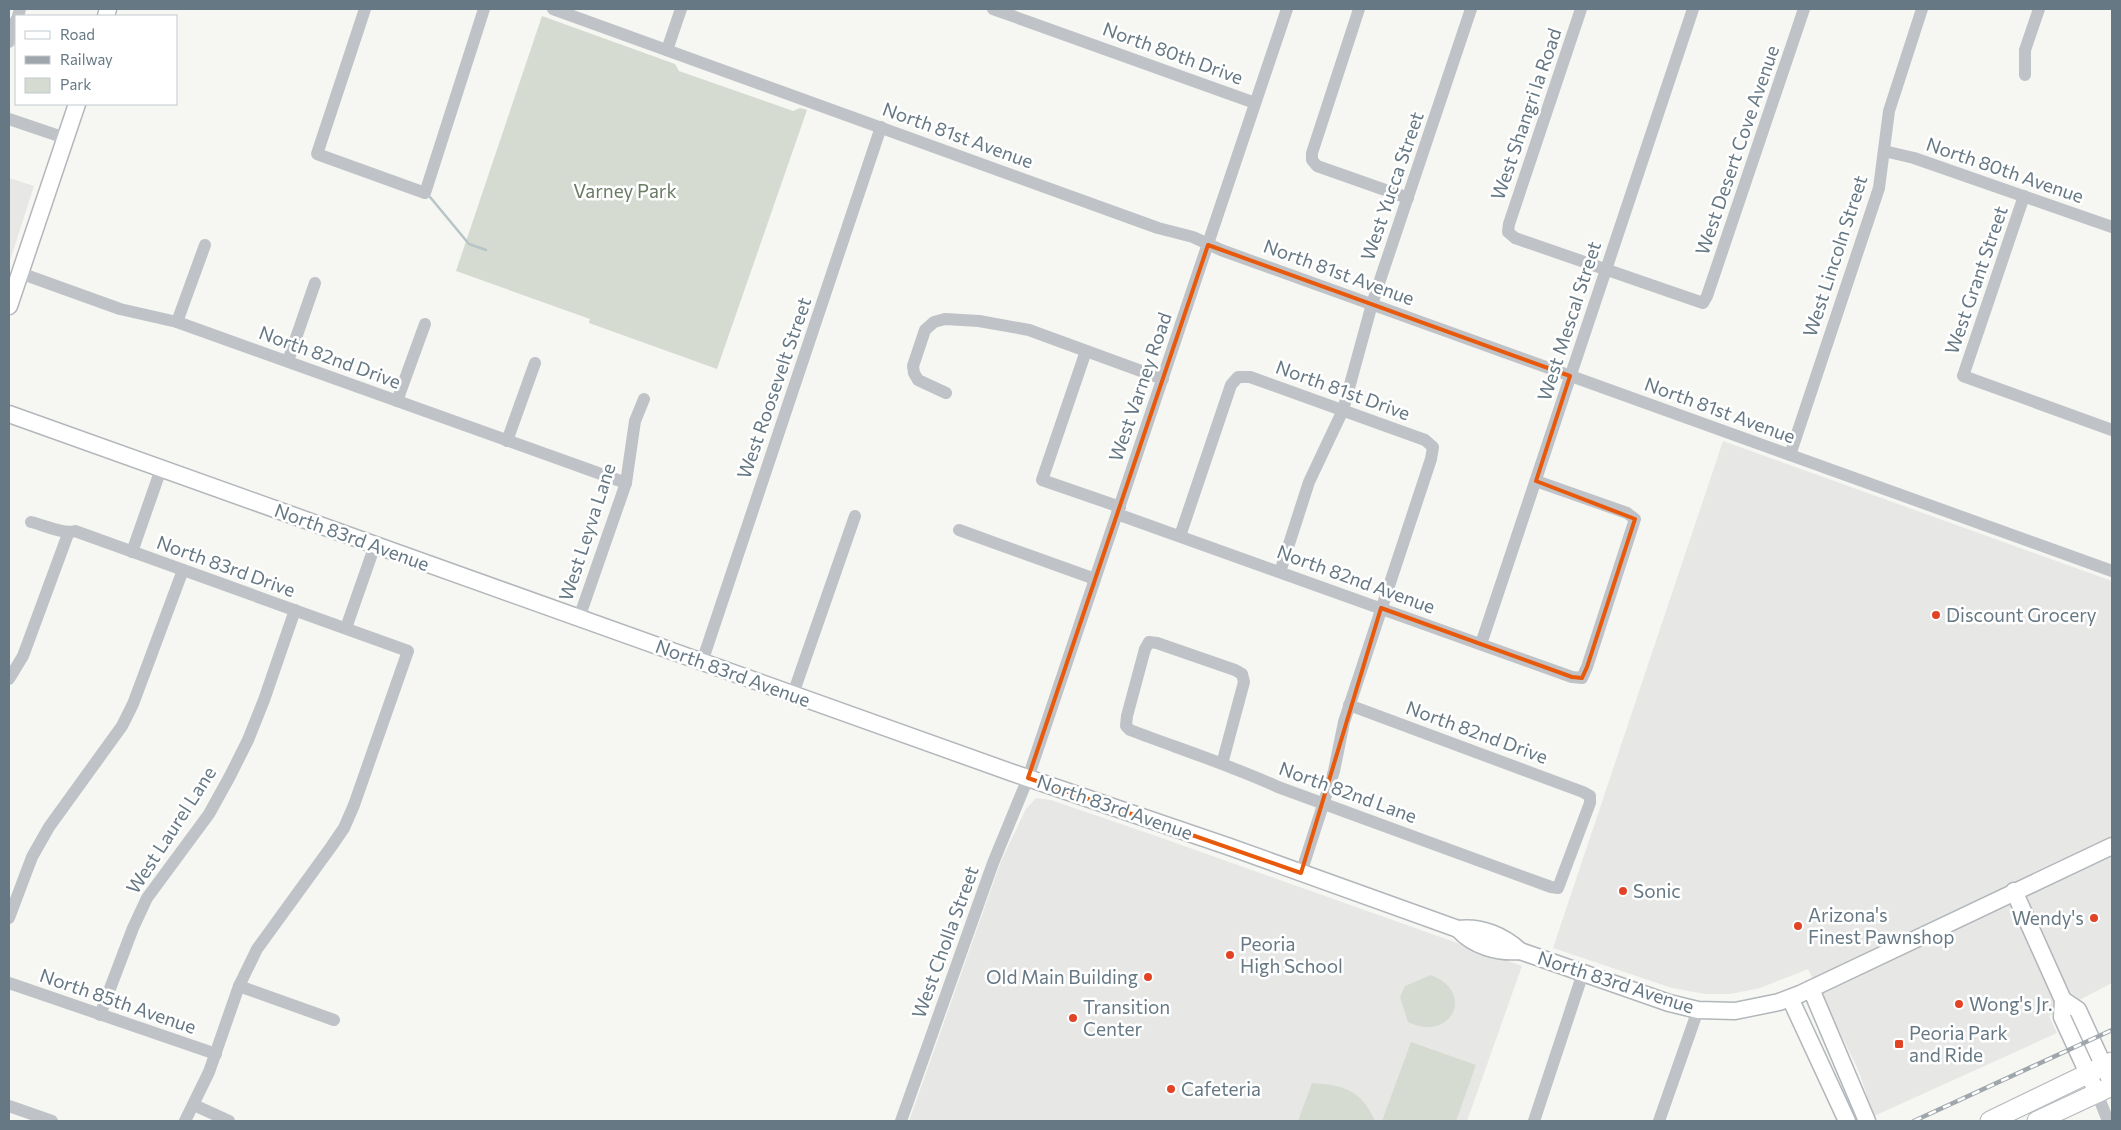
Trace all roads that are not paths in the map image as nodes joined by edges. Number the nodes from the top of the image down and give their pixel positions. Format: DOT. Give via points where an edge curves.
graph roads {
  1 [pos="365,9"];
  2 [pos="484,9"];
  3 [pos="553,9"];
  4 [pos="681,9"];
  5 [pos="993,9"];
  6 [pos="1287,9"];
  7 [pos="1359,9"];
  8 [pos="1471,9"];
  9 [pos="1582,9"];
  10 [pos="1693,9"];
  11 [pos="1804,9"];
  12 [pos="1922,9"];
  13 [pos="2039,9"];
  14 [pos="15,23"];
  15 [pos="9,42"];
  16 [pos="667,50"];
  17 [pos="2025,75"];
  18 [pos="1255,102"];
  19 [pos="77,105"];
  20 [pos="9,119"];
  21 [pos="881,127"];
  22 [pos="65,138"];
  23 [pos="1884,151"];
  24 [pos="2024,196"];
  25 [pos="1408,198"];
  26 [pos="2112,227"];
  27 [pos="205,245"];
  28 [pos="1208,245"];
  29 [pos="1605,270"];
  30 [pos="20,273"];
  31 [pos="315,283"];
  32 [pos="1372,304"];
  33 [pos="9,306"];
  34 [pos="177,322"];
  35 [pos="425,324"];
  36 [pos="1086,351"];
  37 [pos="288,361"];
  38 [pos="534,363"];
  39 [pos="1570,376"];
  40 [pos="1163,379"];
  41 [pos="946,393"];
  42 [pos="644,399"];
  43 [pos="397,401"];
  44 [pos="1343,410"];
  45 [pos="9,414"];
  46 [pos="2112,430"];
  47 [pos="507,441"];
  48 [pos="1790,455"];
  49 [pos="161,469"];
  50 [pos="1536,481"];
  51 [pos="626,483"];
  52 [pos="1118,511"];
  53 [pos="855,516"];
  54 [pos="31,522"];
  55 [pos="959,530"];
  56 [pos="68,534"];
  57 [pos="1180,536"];
  58 [pos="375,545"];
  59 [pos="132,552"];
  60 [pos="183,570"];
  61 [pos="2112,571"];
  62 [pos="1280,572"];
  63 [pos="1095,579"];
  64 [pos="1381,608"];
  65 [pos="295,610"];
  66 [pos="579,618"];
  67 [pos="346,628"];
  68 [pos="1481,644"];
  69 [pos="702,662"];
  70 [pos="11,671"];
  71 [pos="794,694"];
  72 [pos="1349,705"];
  73 [pos="1222,764"];
  74 [pos="1028,778"];
  75 [pos="1325,804"];
  76 [pos="2112,846"];
  77 [pos="1302,873"];
  78 [pos="1558,888"];
  79 [pos="2014,891"];
  80 [pos="9,918"];
  81 [pos="1583,973"];
  82 [pos="9,983"];
  83 [pos="239,986"];
  84 [pos="1800,994"];
  85 [pos="1698,1010"];
  86 [pos="100,1015"];
  87 [pos="334,1020"];
  88 [pos="216,1054"];
  89 [pos="2101,1067"];
  90 [pos="2107,1088"];
  91 [pos="194,1104"];
  92 [pos="9,1106"];
  93 [pos="51,1121"];
  94 [pos="185,1121"];
  95 [pos="229,1121"];
  96 [pos="901,1121"];
  97 [pos="1534,1121"];
  98 [pos="1659,1121"];
  99 [pos="1847,1121"];
  100 [pos="1867,1121"];
  101 [pos="1990,1121"];
  102 [pos="2037,1121"];
  103 [pos="2108,1121"];
  1 -- 2 [label="street" via="316,154 425,193"];
  3 -- 16 [label="street, North 81st Avenue"];
  4 -- 16 [label="street"];
  5 -- 18 [label="street, North 80th Drive"];
  6 -- 18 [label="street, West Varney Road"];
  7 -- 25 [label="street" via="1312,160 1317,166"];
  8 -- 25 [label="street, West Yucca Street"];
  9 -- 29 [label="street, West Shangri la Road" via="1508,232 1515,238"];
  10 -- 29 [label="street, West Mescal Street"];
  11 -- 29 [label="street, West Desert Cove Avenue" via="1703,303"];
  12 -- 23 [label="street, West Lincoln Street" via="1888,111"];
  13 -- 17 [label="street" via="2025,50"];
  14 -- 15 [label="street"];
  16 -- 21 [label="street, North 81st Avenue"];
  18 -- 28 [label="street, West Varney Road"];
  19 -- 22 [label="main road"];
  20 -- 22 [label="street"];
  21 -- 28 [label="street, North 81st Avenue"];
  21 -- 69 [label="street, West Roosevelt Street"];
  22 -- 30 [label="main road"];
  23 -- 24 [label="street, North 80th Avenue" via="1914,158"];
  23 -- 48 [label="street, West Lincoln Street" via="1879,188"];
  24 -- 26 [label="street, North 80th Avenue"];
  24 -- 46 [label="street, West Grant Street" via="1963,376"];
  25 -- 32 [label="street, West Yucca Street"];
  27 -- 34 [label="street"];
  28 -- 32 [label="street, North 81st Avenue"];
  28 -- 40 [label="street, West Varney Road"];
  29 -- 39 [label="street, West Mescal Street"];
  30 -- 33 [label="main road"];
  30 -- 34 [label="street, North 82nd Drive" via="120,309"];
  31 -- 37 [label="street"];
  32 -- 39 [label="street, North 81st Avenue"];
  32 -- 44 [label="street, West Yucca Street"];
  34 -- 37 [label="street, North 82nd Drive"];
  35 -- 43 [label="street"];
  36 -- 40 [label="street"];
  36 -- 41 [label="street" via="1016,327 957,319 934,322 925,330 913,366 914,373 918,380"];
  36 -- 52 [label="street, North 82nd Avenue" via="1042,480"];
  37 -- 43 [label="street, North 82nd Drive"];
  38 -- 47 [label="street"];
  39 -- 48 [label="street, North 81st Avenue"];
  39 -- 50 [label="street, West Mescal Street"];
  40 -- 52 [label="street, West Varney Road"];
  42 -- 51 [label="street, West Leyva Lane" via="635,421"];
  43 -- 47 [label="street, North 82nd Drive"];
  44 -- 57 [label="street, North 81st Drive" via="1250,377 1238,377 1231,385"];
  44 -- 62 [label="street, West Yucca Street" via="1309,482"];
  44 -- 64 [label="street, North 81st Drive" via="1425,440 1433,446"];
  45 -- 49 [label="main road, North 83rd Avenue"];
  47 -- 51 [label="street, North 82nd Drive"];
  48 -- 61 [label="street, North 81st Avenue"];
  49 -- 58 [label="main road, North 83rd Avenue"];
  49 -- 59 [label="street"];
  50 -- 68 [label="street, West Mescal Street"];
  50 -- 68 [label="street, North 82nd Avenue" via="1635,518 1588,667 1582,678 1572,677"];
  51 -- 66 [label="street, West Leyva Lane"];
  52 -- 57 [label="street, North 82nd Avenue"];
  52 -- 63 [label="street, West Varney Road"];
  53 -- 71 [label="street"];
  54 -- 56 [label="street, North 83rd Drive"];
  55 -- 63 [label="street"];
  56 -- 59 [label="street, North 83rd Drive" via="76,531"];
  56 -- 70 [label="street" via="24,656"];
  57 -- 62 [label="street, North 82nd Avenue"];
  58 -- 66 [label="main road, North 83rd Avenue"];
  58 -- 67 [label="street"];
  59 -- 60 [label="street, North 83rd Drive"];
  60 -- 65 [label="street, North 83rd Drive"];
  60 -- 80 [label="street" via="130,712 40,842"];
  62 -- 64 [label="street, North 82nd Avenue"];
  63 -- 74 [label="street, West Varney Road"];
  64 -- 68 [label="street, North 82nd Avenue"];
  64 -- 72 [label="street"];
  65 -- 67 [label="street, North 83rd Drive"];
  65 -- 86 [label="street, West Laurel Lane" via="264,700 241,754 209,814 147,898"];
  66 -- 69 [label="main road, North 83rd Avenue"];
  67 -- 83 [label="street, North 83rd Drive" via="408,651 344,828 257,949"];
  69 -- 71 [label="main road, North 83rd Avenue"];
  71 -- 74 [label="main road, North 83rd Avenue"];
  72 -- 75 [label="street"];
  72 -- 78 [label="street, North 82nd Drive" via="1590,796"];
  73 -- 73 [label="street, North 82nd Lane" via="1244,682 1242,674 1149,642 1126,726"];
  73 -- 75 [label="street, North 82nd Lane"];
  74 -- 77 [label="main road, North 83rd Avenue"];
  74 -- 96 [label="street, West Cholla Street" via="993,863"];
  75 -- 77 [label="street"];
  75 -- 78 [label="street, North 82nd Lane"];
  76 -- 79 [label="main road, North 83rd Avenue"];
  77 -- 81 [label="main road, North 83rd Avenue" via="1458,929 1467,939 1503,952 1520,951"];
  79 -- 84 [label="main road, North 83rd Avenue"];
  79 -- 89 [label="main road" via="2063,1000 2078,1010"];
  81 -- 85 [label="main road, North 83rd Avenue"];
  81 -- 97 [label="street"];
  82 -- 86 [label="street, North 85th Avenue"];
  83 -- 87 [label="street"];
  83 -- 88 [label="street"];
  84 -- 85 [label="main road, North 83rd Avenue" via="1735,1010"];
  84 -- 99 [label="main road"];
  84 -- 100 [label="main road"];
  85 -- 98 [label="street"];
  86 -- 88 [label="street, North 85th Avenue"];
  88 -- 91 [label="street"];
  89 -- 90 [label="main road"];
  89 -- 101 [label="highway"];
  90 -- 102 [label="highway"];
  90 -- 103 [label="street"];
  91 -- 94 [label="street"];
  91 -- 95 [label="street"];
  92 -- 93 [label="street"];
}
